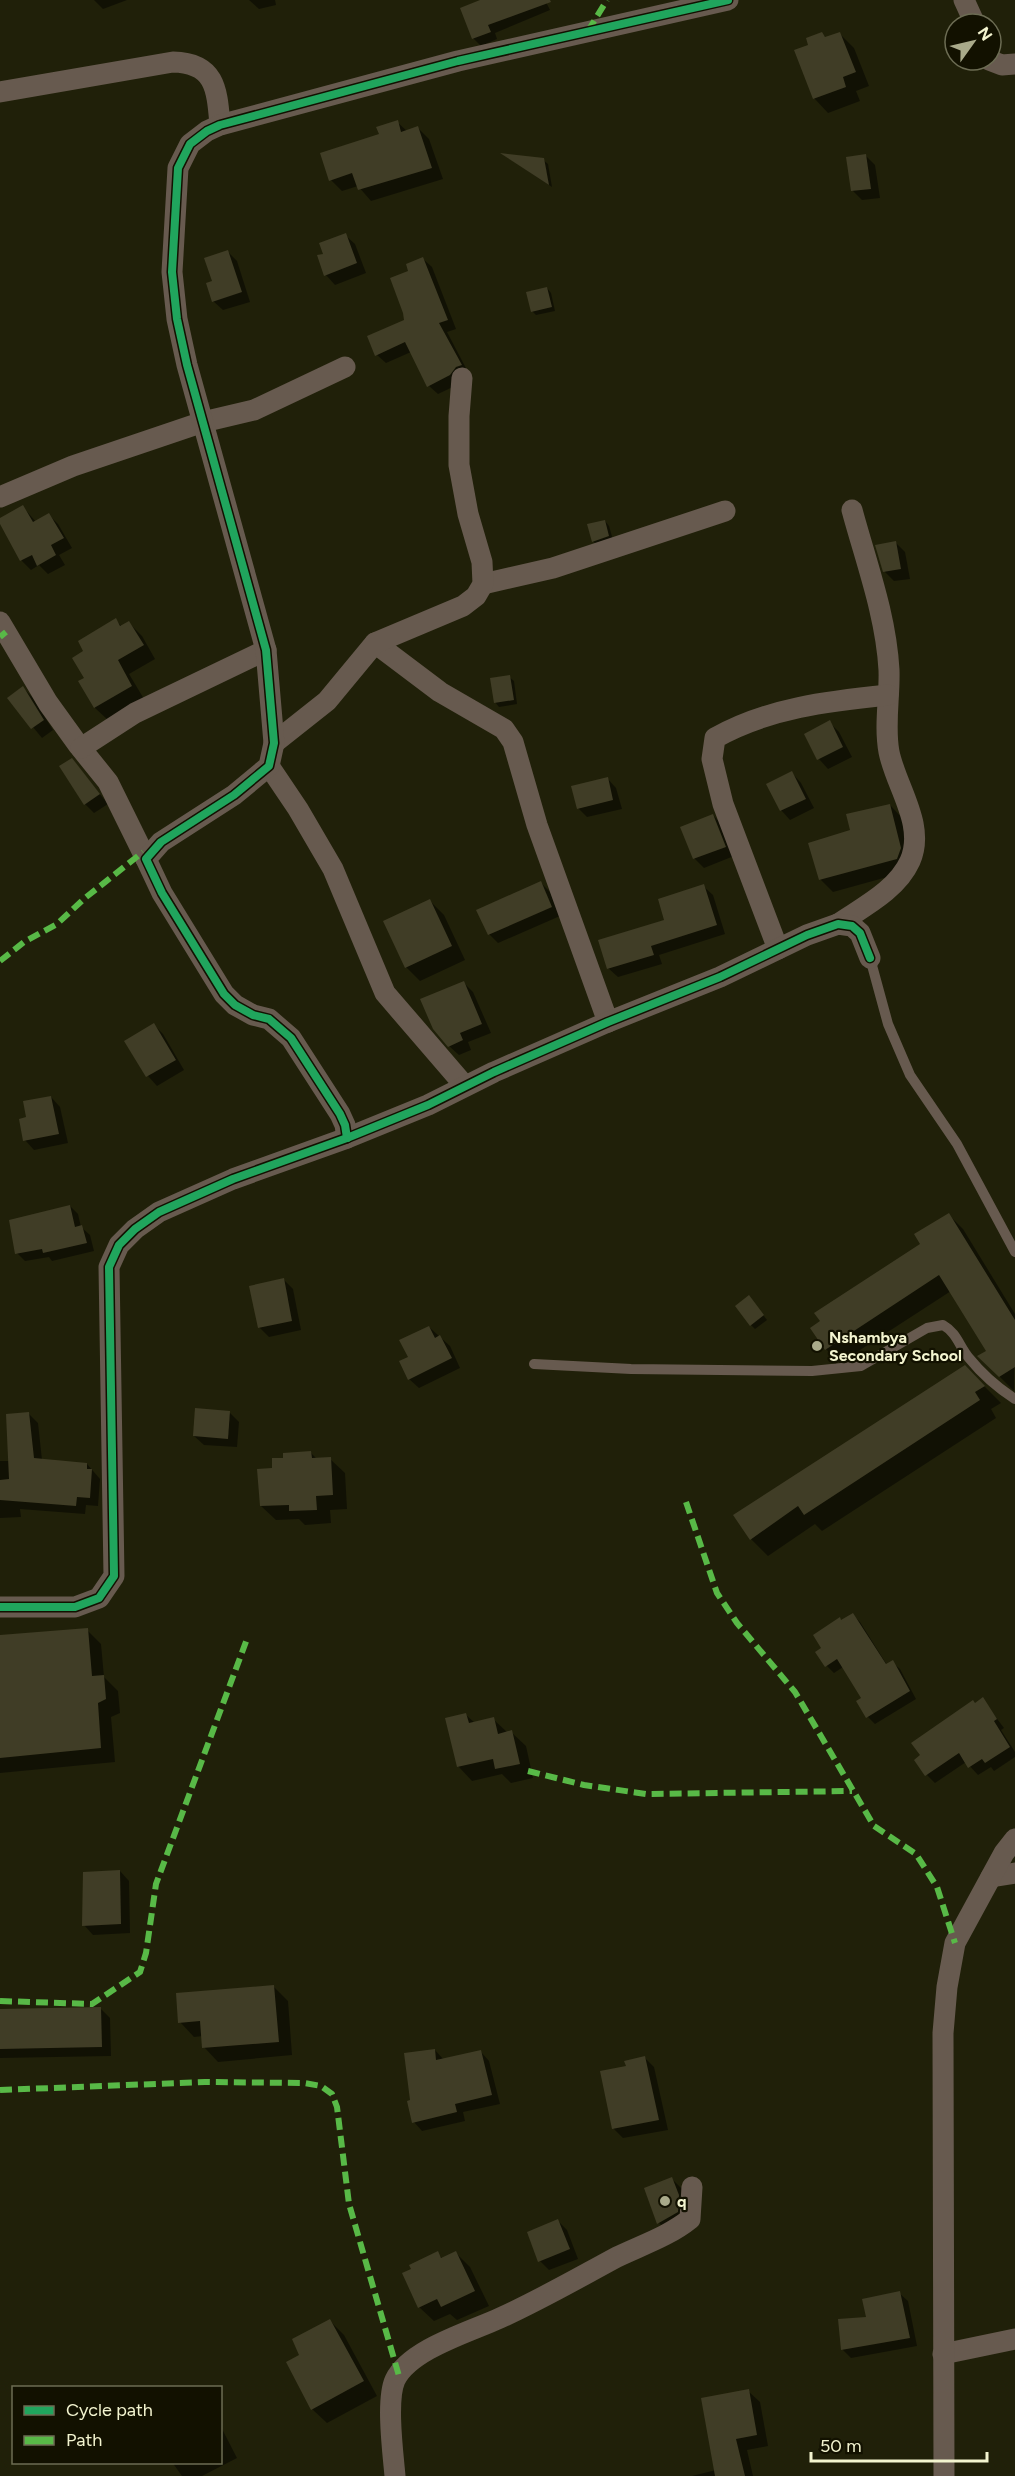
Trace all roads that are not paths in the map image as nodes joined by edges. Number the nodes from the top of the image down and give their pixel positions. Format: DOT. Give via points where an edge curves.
graph roads {
  1 [pos="728,0"];
  2 [pos="0,92"];
  3 [pos="220,125"];
  4 [pos="345,368"];
  5 [pos="462,378"];
  6 [pos="203,422"];
  7 [pos="0,497"];
  8 [pos="852,510"];
  9 [pos="725,511"];
  10 [pos="483,584"];
  11 [pos="0,622"];
  12 [pos="375,643"];
  13 [pos="266,650"];
  14 [pos="888,695"];
  15 [pos="274,743"];
  16 [pos="81,748"];
  17 [pos="269,766"];
  18 [pos="146,859"];
  19 [pos="838,924"];
  20 [pos="778,949"];
  21 [pos="870,958"];
  22 [pos="608,1022"];
  23 [pos="465,1086"];
  24 [pos="347,1138"];
  25 [pos="1015,1252"];
  26 [pos="534,1364"];
  27 [pos="1015,1399"];
  28 [pos="0,1606"];
  29 [pos="1015,1839"];
  30 [pos="1015,1873"];
  31 [pos="991,1877"];
  32 [pos="692,2187"];
  33 [pos="1015,2339"];
  34 [pos="943,2354"];
  35 [pos="394,2476"];
  36 [pos="944,2476"];
  1 -- 3 [label="street" via="458,61"];
  2 -- 3 [label="street" via="191,62 205,71 215,86"];
  3 -- 6 [label="street" via="190,144 178,168 174,215 172,272 177,319"];
  4 -- 6 [label="street" via="255,410"];
  5 -- 10 [label="street" via="459,465 482,562"];
  6 -- 7 [label="street" via="73,466"];
  6 -- 13 [label="street"];
  8 -- 14 [label="street" via="884,629"];
  9 -- 10 [label="street" via="553,568"];
  10 -- 12 [label="street" via="477,596 463,606"];
  11 -- 16 [label="street" via="48,703"];
  12 -- 15 [label="street" via="327,701"];
  12 -- 22 [label="street" via="440,692 504,729 513,742 537,825"];
  13 -- 15 [label="street"];
  13 -- 16 [label="street" via="135,713"];
  14 -- 19 [label="street" via="888,750 915,828 914,846 898,880"];
  14 -- 20 [label="street" via="830,701 771,714 715,738 712,759 723,804"];
  15 -- 17 [label="street"];
  16 -- 18 [label="street" via="108,782"];
  17 -- 18 [label="street" via="234,795 161,842"];
  17 -- 23 [label="street" via="333,869 385,993"];
  18 -- 24 [label="street" via="162,893 224,994 253,1015 269,1019 291,1038 340,1114"];
  19 -- 20 [label="street"];
  19 -- 21 [label="street" via="852,926 860,933"];
  20 -- 22 [label="street"];
  21 -- 25 [label="lane" via="888,1024 910,1075 957,1144"];
  22 -- 23 [label="street"];
  23 -- 24 [label="street"];
  24 -- 28 [label="street" via="233,1179 159,1212 119,1245 109,1267 114,1576 99,1598 75,1607"];
  26 -- 27 [label="lane" via="822,1370 861,1366 927,1328 943,1325 953,1330 968,1357 990,1380"];
  29 -- 31 [label="street"];
  30 -- 31 [label="street"];
  31 -- 34 [label="street" via="955,1943 947,1987 943,2033"];
  32 -- 35 [label="street" via="690,2219 678,2229 556,2292 454,2338 405,2367 395,2381 391,2411"];
  33 -- 34 [label="street"];
  34 -- 36 [label="street"];
}
